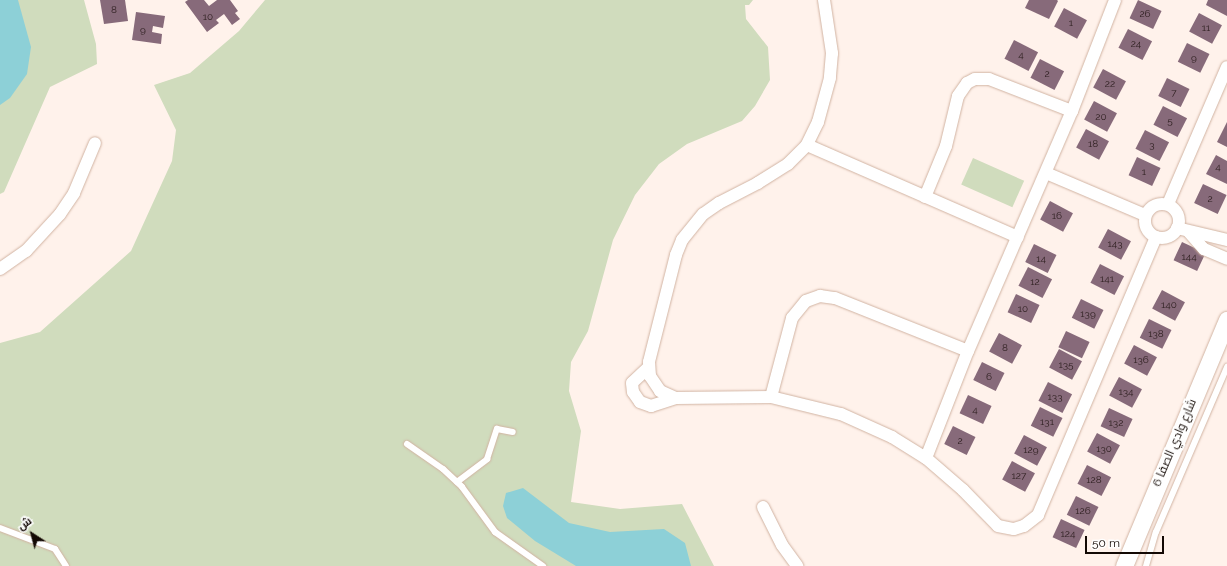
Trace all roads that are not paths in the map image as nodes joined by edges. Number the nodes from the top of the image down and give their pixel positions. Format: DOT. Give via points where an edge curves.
graph roads {
  1 [pos="824,0"];
  2 [pos="1115,0"];
  3 [pos="1227,66"];
  4 [pos="1072,111"];
  5 [pos="95,143"];
  6 [pos="808,144"];
  7 [pos="1046,173"];
  8 [pos="925,197"];
  9 [pos="1168,204"];
  10 [pos="1145,214"];
  11 [pos="1183,230"];
  12 [pos="1227,235"];
  13 [pos="1018,237"];
  14 [pos="1156,237"];
  15 [pos="1227,240"];
  16 [pos="1227,259"];
  17 [pos="0,269"];
  18 [pos="1227,320"];
  19 [pos="968,351"];
  20 [pos="649,367"];
  21 [pos="1227,367"];
  22 [pos="676,398"];
  23 [pos="771,398"];
  24 [pos="513,432"];
  25 [pos="407,444"];
  26 [pos="926,458"];
  27 [pos="456,482"];
  28 [pos="763,507"];
  29 [pos="0,528"];
  30 [pos="66,566"];
  31 [pos="543,566"];
  32 [pos="797,566"];
  33 [pos="1124,566"];
  34 [pos="1146,566"];
  1 -- 6 [label="street" via="832,53 830,78 825,102"];
  2 -- 4 [label="street"];
  3 -- 9 [label="street"];
  4 -- 7 [label="street"];
  4 -- 8 [label="street" via="989,79 975,79 967,83 958,96 946,146"];
  5 -- 17 [label="street" via="74,194 60,214 26,251"];
  6 -- 8 [label="street"];
  6 -- 20 [label="street" via="788,164 703,214 682,240 676,255"];
  7 -- 10 [label="street"];
  7 -- 13 [label="street"];
  8 -- 13 [label="street"];
  9 -- 10 [label="street" via="1155,205"];
  9 -- 11 [label="street" via="1178,217"];
  10 -- 14 [label="street" via="1146,228"];
  11 -- 12 [label="street" via="1206,228"];
  11 -- 14 [label="street" via="1166,237"];
  11 -- 15 [label="street"];
  11 -- 16 [label="street" via="1204,249"];
  13 -- 19 [label="street"];
  14 -- 26 [label="street" via="1038,514 1032,522 1014,529 998,526 963,490"];
  18 -- 33 [label="main road, شارع وادي الصفا 6"];
  19 -- 23 [label="street" via="835,298 820,296 806,301 792,318"];
  19 -- 26 [label="street"];
  20 -- 22 [label="street" via="657,387"];
  20 -- 22 [label="street" via="632,383 633,392 640,402 651,406"];
  21 -- 34 [label="lane" via="1156,532"];
  22 -- 23 [label="street"];
  23 -- 26 [label="street" via="842,414 892,437"];
  24 -- 27 [label="lane" via="497,429 488,459"];
  25 -- 27 [label="lane"];
  27 -- 31 [label="lane" via="495,532"];
  28 -- 32 [label="street" via="782,546"];
  29 -- 30 [label="lane" via="50,547 62,557"];
}
